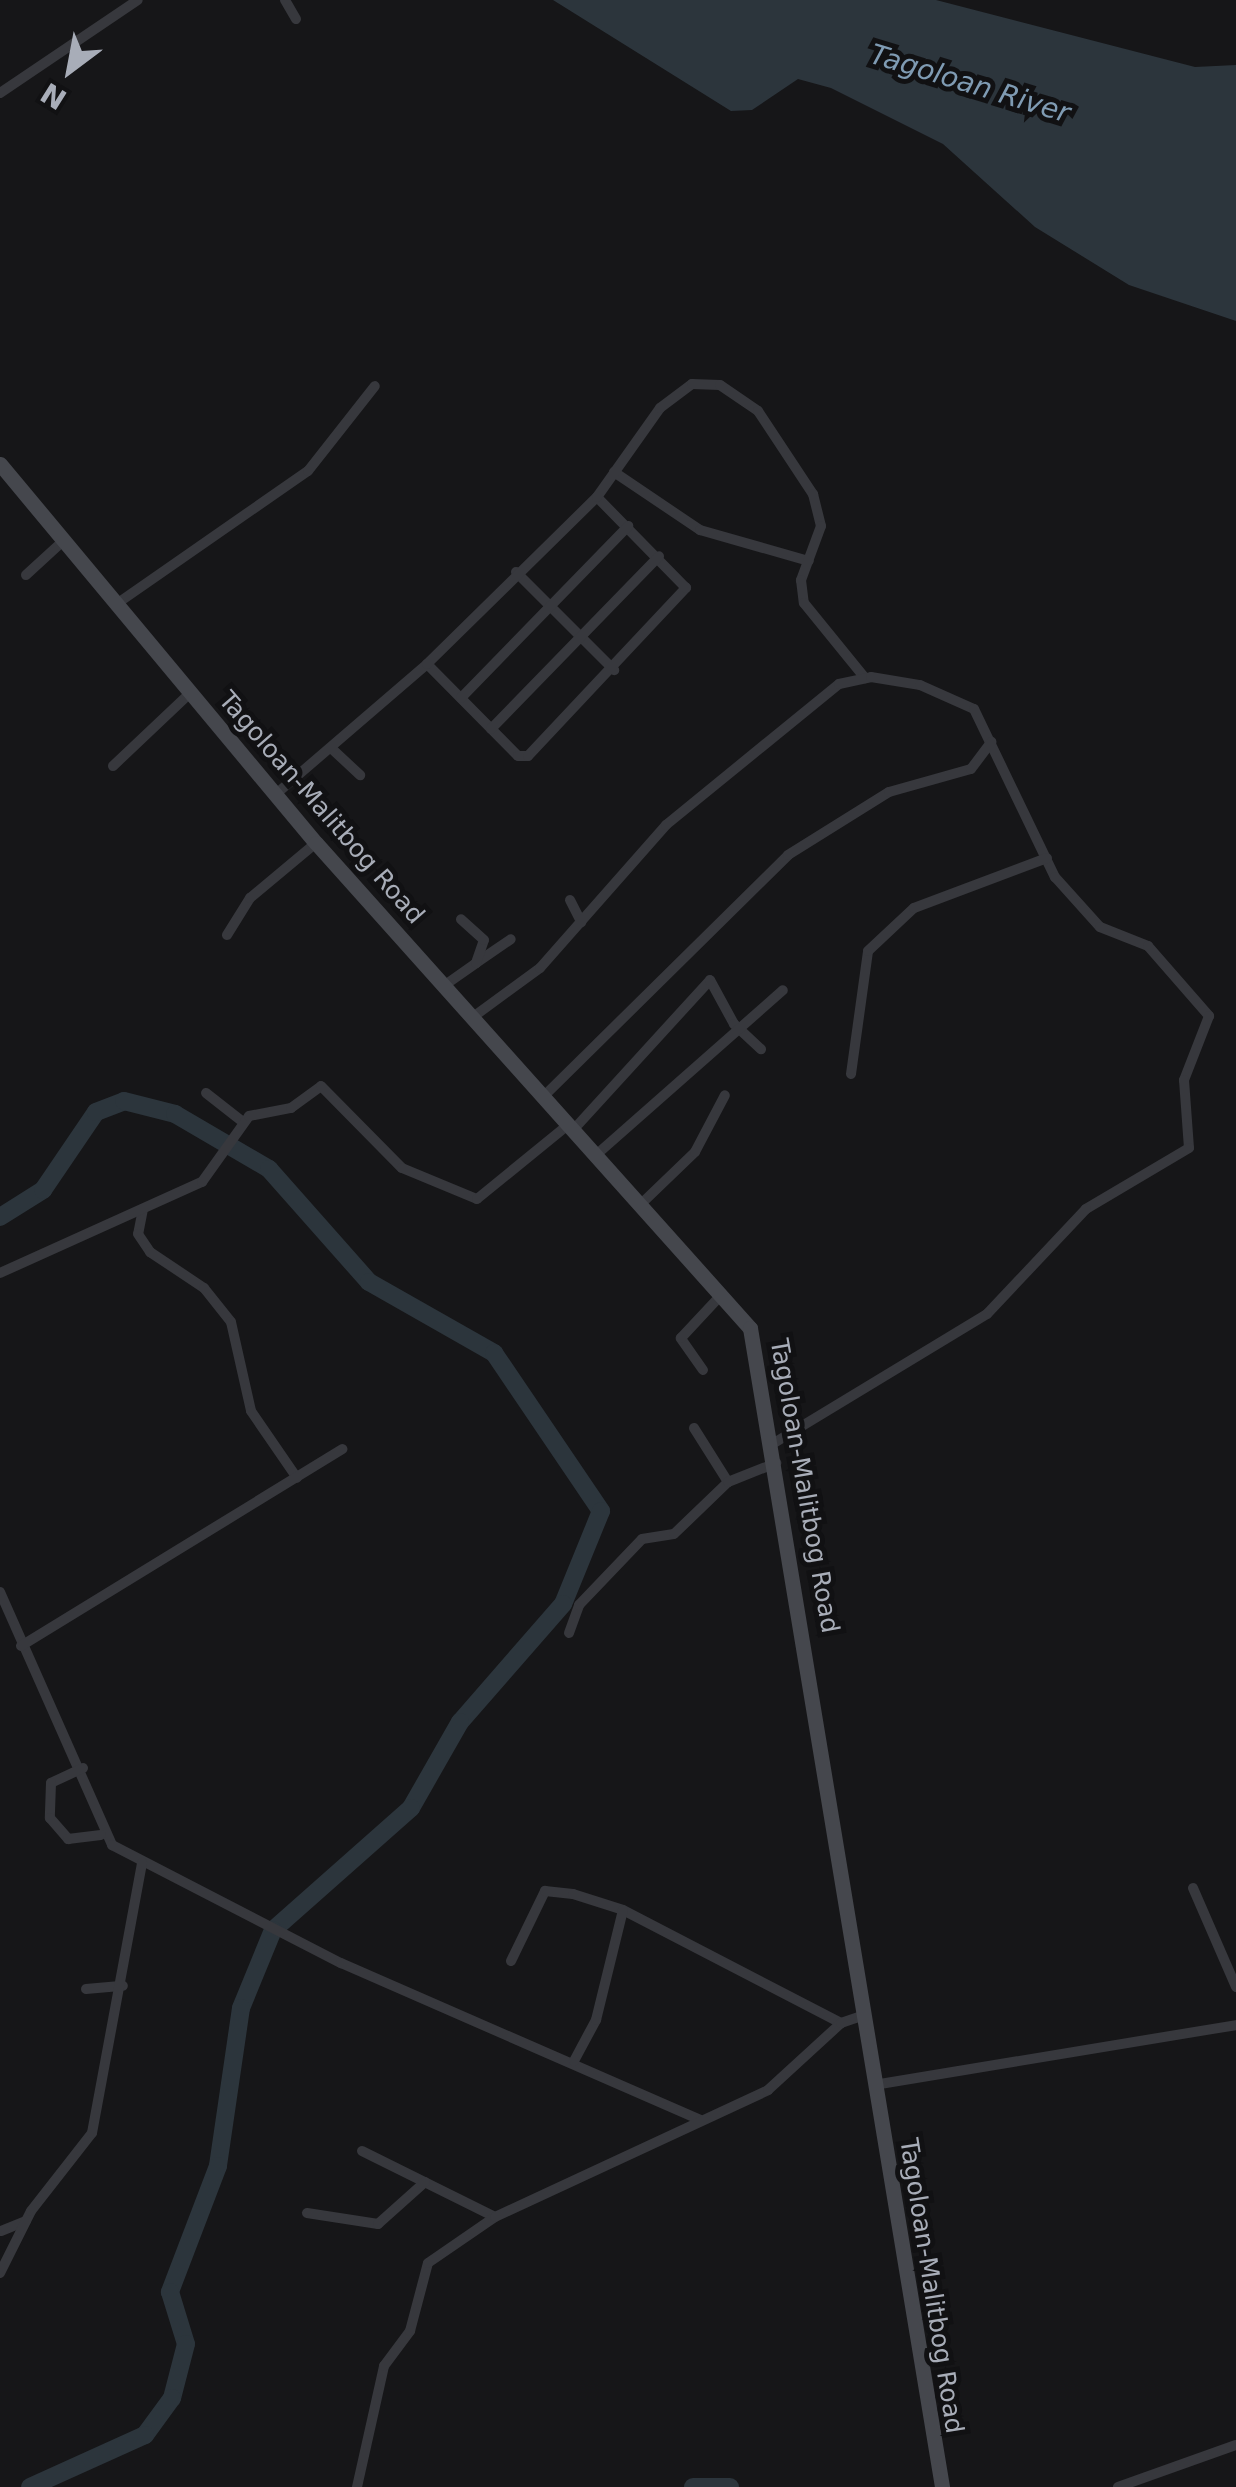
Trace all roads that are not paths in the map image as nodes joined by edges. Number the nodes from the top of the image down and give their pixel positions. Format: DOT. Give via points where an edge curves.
graph roads {
  1 [pos="138,0"];
  2 [pos="284,0"];
  3 [pos="296,19"];
  4 [pos="0,93"];
  5 [pos="375,386"];
  6 [pos="0,464"];
  7 [pos="614,472"];
  8 [pos="597,497"];
  9 [pos="628,526"];
  10 [pos="62,542"];
  11 [pos="660,556"];
  12 [pos="809,561"];
  13 [pos="516,572"];
  14 [pos="26,575"];
  15 [pos="115,606"];
  16 [pos="551,606"];
  17 [pos="582,636"];
  18 [pos="427,664"];
  19 [pos="614,670"];
  20 [pos="865,678"];
  21 [pos="188,694"];
  22 [pos="461,698"];
  23 [pos="491,729"];
  24 [pos="990,742"];
  25 [pos="330,748"];
  26 [pos="113,766"];
  27 [pos="360,775"];
  28 [pos="276,794"];
  29 [pos="316,843"];
  30 [pos="1047,858"];
  31 [pos="570,900"];
  32 [pos="460,919"];
  33 [pos="581,922"];
  34 [pos="227,935"];
  35 [pos="511,939"];
  36 [pos="476,963"];
  37 [pos="445,985"];
  38 [pos="783,990"];
  39 [pos="473,1017"];
  40 [pos="734,1024"];
  41 [pos="761,1049"];
  42 [pos="852,1074"];
  43 [pos="206,1094"];
  44 [pos="544,1096"];
  45 [pos="724,1096"];
  46 [pos="243,1122"];
  47 [pos="572,1126"];
  48 [pos="596,1155"];
  49 [pos="641,1204"];
  50 [pos="142,1209"];
  51 [pos="0,1273"];
  52 [pos="723,1293"];
  53 [pos="703,1370"];
  54 [pos="694,1428"];
  55 [pos="774,1443"];
  56 [pos="342,1449"];
  57 [pos="776,1462"];
  58 [pos="297,1478"];
  59 [pos="728,1482"];
  60 [pos="0,1592"];
  61 [pos="5,1624"];
  62 [pos="569,1633"];
  63 [pos="21,1646"];
  64 [pos="83,1768"];
  65 [pos="101,1835"];
  66 [pos="142,1862"];
  67 [pos="1193,1888"];
  68 [pos="623,1910"];
  69 [pos="511,1960"];
  70 [pos="124,1986"];
  71 [pos="1236,1987"];
  72 [pos="86,1989"];
  73 [pos="864,2015"];
  74 [pos="841,2023"];
  75 [pos="1236,2025"];
  76 [pos="574,2061"];
  77 [pos="874,2084"];
  78 [pos="700,2120"];
  79 [pos="362,2151"];
  80 [pos="425,2182"];
  81 [pos="307,2213"];
  82 [pos="495,2217"];
  83 [pos="26,2222"];
  84 [pos="1,2231"];
  85 [pos="0,2274"];
  86 [pos="1236,2445"];
  87 [pos="1152,2475"];
  88 [pos="357,2487"];
  89 [pos="942,2487"];
  90 [pos="1118,2487"];
  91 [pos="1158,2487"];
  1 -- 4 [label="street"];
  2 -- 3 [label="street"];
  5 -- 15 [label="street" via="308,470"];
  6 -- 10 [label="main road, Tagoloan-Malitbog Road"];
  7 -- 8 [label="street"];
  7 -- 12 [label="street" via="700,530"];
  7 -- 12 [label="street" via="678,390 720,385 758,412 813,494 822,526"];
  8 -- 9 [label="street"];
  8 -- 13 [label="street"];
  9 -- 11 [label="street"];
  9 -- 16 [label="street"];
  10 -- 14 [label="street"];
  10 -- 15 [label="main road, Tagoloan-Malitbog Road"];
  11 -- 17 [label="street"];
  11 -- 19 [label="street" via="684,593"];
  12 -- 20 [label="street" via="804,603"];
  13 -- 16 [label="street"];
  13 -- 18 [label="street"];
  15 -- 21 [label="main road, Tagoloan-Malitbog Road"];
  16 -- 17 [label="street"];
  16 -- 22 [label="street"];
  17 -- 19 [label="street"];
  17 -- 23 [label="street"];
  18 -- 22 [label="street"];
  18 -- 25 [label="street"];
  19 -- 23 [label="street" via="525,759"];
  20 -- 24 [label="street" via="959,699"];
  20 -- 33 [label="street" via="839,684 666,825"];
  21 -- 26 [label="street"];
  21 -- 28 [label="main road, Tagoloan-Malitbog Road"];
  22 -- 23 [label="street"];
  24 -- 30 [label="street"];
  24 -- 44 [label="street" via="971,769 889,792 788,855"];
  25 -- 27 [label="street"];
  25 -- 28 [label="street"];
  28 -- 29 [label="main road, Tagoloan-Malitbog Road"];
  29 -- 34 [label="street" via="257,890"];
  29 -- 37 [label="main road, Tagoloan-Malitbog Road"];
  30 -- 42 [label="street" via="914,908 868,951"];
  30 -- 55 [label="street" via="1096,923 1148,946 1209,1016 1184,1080 1191,1143 1086,1209 987,1314"];
  31 -- 33 [label="street"];
  32 -- 36 [label="street" via="484,940"];
  33 -- 39 [label="street" via="522,984"];
  35 -- 36 [label="street"];
  36 -- 37 [label="street"];
  37 -- 39 [label="main road, Tagoloan-Malitbog Road"];
  38 -- 40 [label="street"];
  39 -- 44 [label="main road, Tagoloan-Malitbog Road"];
  40 -- 41 [label="street"];
  40 -- 47 [label="street" via="710,980"];
  40 -- 48 [label="street"];
  43 -- 46 [label="street"];
  44 -- 47 [label="main road, Tagoloan-Malitbog Road"];
  45 -- 49 [label="street" via="692,1158"];
  46 -- 47 [label="street" via="321,1086 402,1168 477,1200"];
  46 -- 50 [label="street" via="202,1182"];
  47 -- 48 [label="main road, Tagoloan-Malitbog Road"];
  48 -- 49 [label="main road, Tagoloan-Malitbog Road"];
  49 -- 52 [label="main road, Tagoloan-Malitbog Road"];
  50 -- 51 [label="street"];
  50 -- 58 [label="street" via="142,1242 204,1288 230,1322 251,1411"];
  52 -- 53 [label="street" via="681,1338"];
  52 -- 55 [label="main road, Tagoloan-Malitbog Road" via="759,1348"];
  54 -- 59 [label="street"];
  55 -- 57 [label="main road, Tagoloan-Malitbog Road"];
  56 -- 58 [label="street"];
  57 -- 59 [label="street"];
  57 -- 73 [label="main road, Tagoloan-Malitbog Road"];
  58 -- 63 [label="street"];
  59 -- 62 [label="street" via="679,1530 644,1538 624,1556 579,1605"];
  60 -- 61 [label="street"];
  61 -- 63 [label="street"];
  63 -- 64 [label="street"];
  64 -- 65 [label="street"];
  64 -- 65 [label="street" via="54,1780 50,1818 68,1839"];
  65 -- 66 [label="street"];
  66 -- 70 [label="street"];
  66 -- 76 [label="street" via="283,1936"];
  67 -- 71 [label="street"];
  68 -- 69 [label="street" via="545,1892"];
  68 -- 74 [label="street"];
  68 -- 76 [label="street" via="596,2020"];
  70 -- 72 [label="street"];
  70 -- 83 [label="street" via="92,2133"];
  73 -- 74 [label="street"];
  73 -- 77 [label="main road, Tagoloan-Malitbog Road"];
  74 -- 78 [label="street" via="791,2077"];
  75 -- 77 [label="street"];
  76 -- 78 [label="street"];
  77 -- 89 [label="main road, Tagoloan-Malitbog Road"];
  78 -- 82 [label="street"];
  79 -- 80 [label="street"];
  80 -- 81 [label="street" via="378,2224"];
  80 -- 82 [label="street"];
  82 -- 88 [label="street" via="422,2273 414,2322 384,2366"];
  83 -- 84 [label="street"];
  83 -- 85 [label="street"];
  86 -- 87 [label="street"];
  87 -- 90 [label="street"];
  87 -- 91 [label="street"];
}
